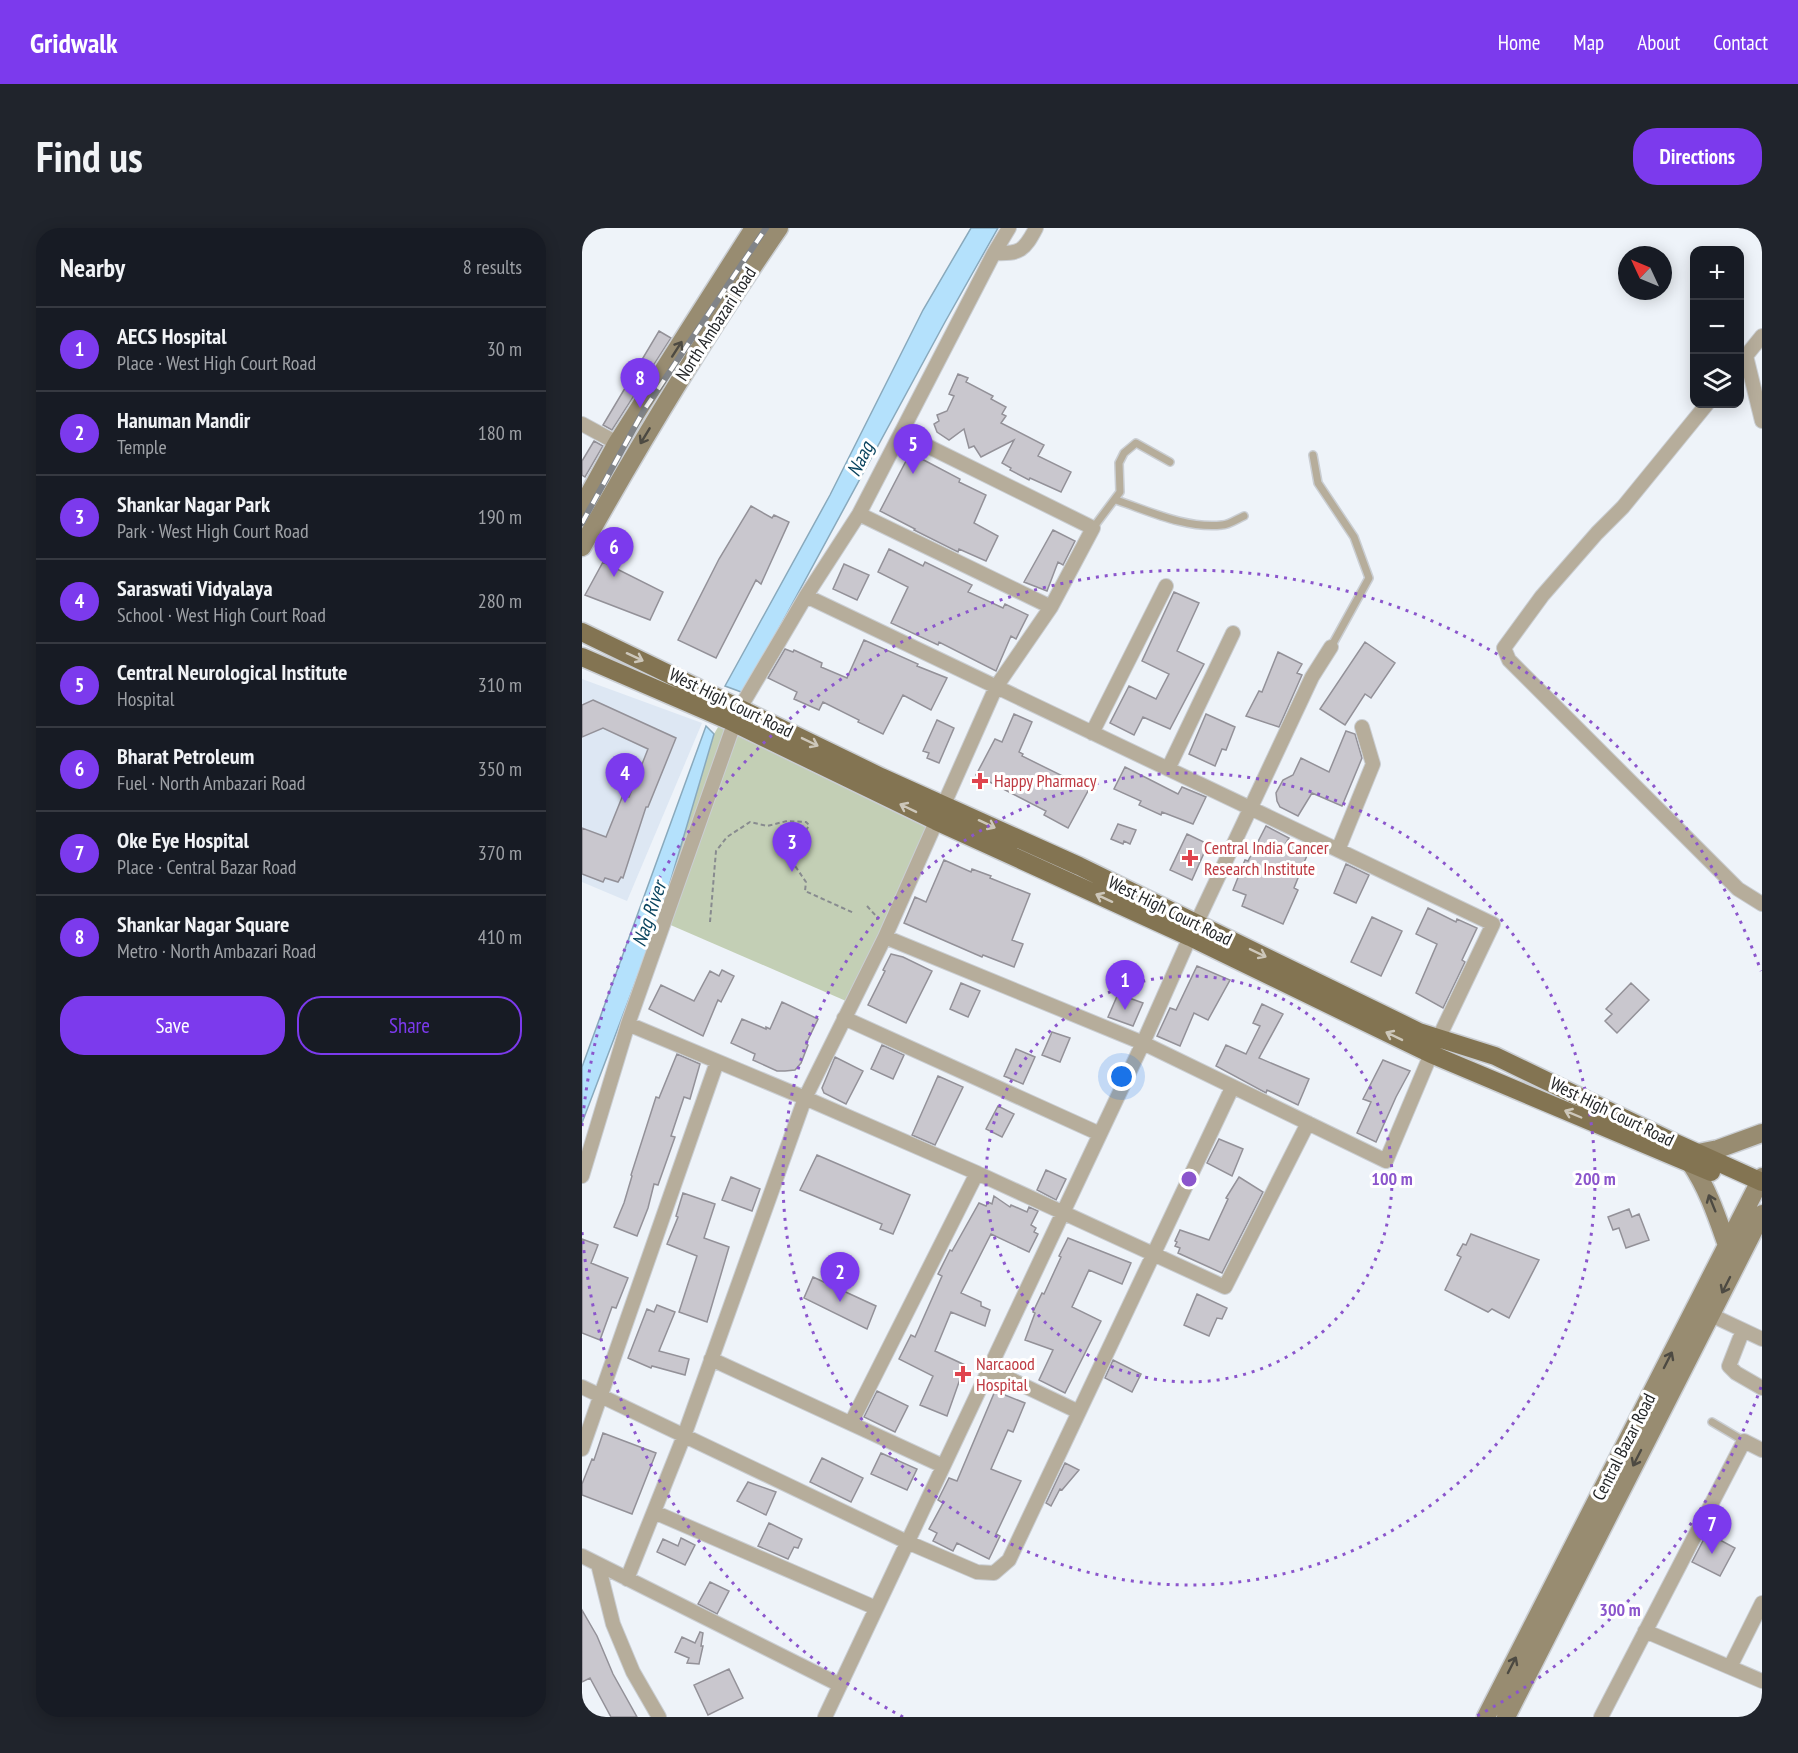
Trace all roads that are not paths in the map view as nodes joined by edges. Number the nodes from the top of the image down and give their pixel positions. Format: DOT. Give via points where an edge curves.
graph roads {
  1 [pos="754,228"];
  2 [pos="779,228"];
  3 [pos="1010,228"];
  4 [pos="1036,228"];
  5 [pos="994,253"];
  6 [pos="1762,336"];
  7 [pos="1744,359"];
  8 [pos="1744,363"];
  9 [pos="1704,408"];
  10 [pos="1762,421"];
  11 [pos="582,424"];
  12 [pos="901,433"];
  13 [pos="617,442"];
  14 [pos="1313,455"];
  15 [pos="1170,462"];
  16 [pos="1116,500"];
  17 [pos="582,507"];
  18 [pos="858,514"];
  19 [pos="1244,516"];
  20 [pos="1093,528"];
  21 [pos="582,547"];
  22 [pos="1166,586"];
  23 [pos="806,596"];
  24 [pos="1051,607"];
  25 [pos="582,632"];
  26 [pos="1233,633"];
  27 [pos="1331,647"];
  28 [pos="582,657"];
  29 [pos="582,662"];
  30 [pos="606,668"];
  31 [pos="996,687"];
  32 [pos="737,716"];
  33 [pos="1362,727"];
  34 [pos="1092,733"];
  35 [pos="1168,769"];
  36 [pos="1250,808"];
  37 [pos="939,813"];
  38 [pos="1338,850"];
  39 [pos="1762,904"];
  40 [pos="1193,931"];
  41 [pos="885,937"];
  42 [pos="844,1018"];
  43 [pos="628,1024"];
  44 [pos="1439,1037"];
  45 [pos="1143,1043"];
  46 [pos="1431,1054"];
  47 [pos="717,1062"];
  48 [pos="1232,1088"];
  49 [pos="805,1098"];
  50 [pos="1308,1123"];
  51 [pos="1762,1133"];
  52 [pos="1100,1134"];
  53 [pos="1695,1159"];
  54 [pos="977,1173"];
  55 [pos="582,1176"];
  56 [pos="1760,1185"];
  57 [pos="1063,1213"];
  58 [pos="1762,1214"];
  59 [pos="1762,1238"];
  60 [pos="1734,1250"];
  61 [pos="1153,1255"];
  62 [pos="1711,1315"];
  63 [pos="1743,1330"];
  64 [pos="1762,1339"];
  65 [pos="711,1359"];
  66 [pos="989,1369"];
  67 [pos="582,1388"];
  68 [pos="1762,1388"];
  69 [pos="600,1396"];
  70 [pos="1079,1412"];
  71 [pos="1712,1422"];
  72 [pos="851,1424"];
  73 [pos="684,1436"];
  74 [pos="1744,1440"];
  75 [pos="582,1449"];
  76 [pos="1762,1450"];
  77 [pos="943,1466"];
  78 [pos="654,1512"];
  79 [pos="907,1542"];
  80 [pos="582,1556"];
  81 [pos="598,1564"];
  82 [pos="627,1579"];
  83 [pos="1762,1603"];
  84 [pos="876,1608"];
  85 [pos="1645,1631"];
  86 [pos="1730,1667"];
  87 [pos="1762,1681"];
  88 [pos="840,1685"];
  89 [pos="1606,1716"];
  90 [pos="659,1717"];
  91 [pos="825,1717"];
  92 [pos="1486,1717"];
  93 [pos="1506,1717"];
  13 -- 1 [label="main road, North Ambazari Road, one-way"];
  2 -- 21 [label="main road, North Ambazari Road, one-way" via="689,364"];
  3 -- 5 [label="street"];
  4 -- 5 [label="street" via="1023,249 1012,254"];
  5 -- 12 [label="street"];
  6 -- 7 [label="street"];
  8 -- 10 [label="street"];
  9 -- 39 [label="street" via="1623,507 1542,596 1504,648 1509,660 1738,889"];
  11 -- 13 [label="street"];
  12 -- 18 [label="street"];
  12 -- 20 [label="street"];
  13 -- 17 [label="main road, North Ambazari Road"];
  14 -- 27 [label="lane" via="1318,483 1354,537 1369,579"];
  15 -- 16 [label="lane" via="1136,443 1119,463 1120,492"];
  16 -- 19 [label="lane" via="1196,525 1224,525"];
  16 -- 20 [label="lane"];
  18 -- 23 [label="street"];
  18 -- 24 [label="street"];
  20 -- 24 [label="street"];
  22 -- 34 [label="street"];
  23 -- 31 [label="street"];
  23 -- 32 [label="street"];
  24 -- 31 [label="street"];
  25 -- 32 [label="main road, West High Court Road, one-way"];
  26 -- 35 [label="street"];
  27 -- 36 [label="street" via="1312,677"];
  28 -- 30 [label="main road, West High Court Road"];
  29 -- 30 [label="main road"];
  30 -- 32 [label="main road, West High Court Road"];
  31 -- 34 [label="street"];
  31 -- 37 [label="street"];
  32 -- 37 [label="main road, West High Court Road"];
  32 -- 43 [label="street"];
  33 -- 38 [label="street" via="1373,764"];
  34 -- 35 [label="street"];
  35 -- 36 [label="street"];
  36 -- 38 [label="street"];
  36 -- 40 [label="street"];
  37 -- 40 [label="main road, West High Court Road"];
  37 -- 41 [label="street"];
  38 -- 44 [label="street" via="1493,924"];
  40 -- 44 [label="main road, West High Court Road, one-way" via="1419,1032"];
  40 -- 45 [label="street"];
  46 -- 40 [label="main road, West High Court Road, one-way"];
  41 -- 42 [label="street"];
  41 -- 45 [label="street"];
  42 -- 49 [label="street"];
  42 -- 52 [label="street"];
  43 -- 47 [label="street"];
  43 -- 55 [label="street"];
  44 -- 46 [label="street"];
  44 -- 53 [label="main road, West High Court Road" via="1495,1056"];
  45 -- 48 [label="street"];
  45 -- 52 [label="street"];
  46 -- 50 [label="street" via="1386,1161"];
  53 -- 46 [label="main road, West High Court Road, one-way"];
  47 -- 49 [label="street"];
  47 -- 69 [label="street"];
  48 -- 50 [label="street"];
  48 -- 61 [label="street"];
  49 -- 54 [label="street"];
  49 -- 65 [label="street"];
  50 -- 61 [label="street" via="1224,1287"];
  51 -- 53 [label="main road"];
  52 -- 57 [label="street"];
  53 -- 56 [label="main road, West High Court Road"];
  60 -- 53 [label="main road, one-way"];
  54 -- 57 [label="street"];
  54 -- 72 [label="street"];
  56 -- 60 [label="main road, Central Bazar Road"];
  57 -- 61 [label="street"];
  57 -- 66 [label="street"];
  58 -- 60 [label="main road, Central Bazar Road"];
  59 -- 60 [label="main road"];
  60 -- 62 [label="main road, Central Bazar Road, one-way"];
  92 -- 60 [label="main road, Central Bazar Road, one-way"];
  61 -- 70 [label="street"];
  62 -- 63 [label="street"];
  62 -- 93 [label="main road, Central Bazar Road, one-way"];
  63 -- 64 [label="street"];
  63 -- 68 [label="street" via="1729,1366"];
  65 -- 72 [label="street"];
  65 -- 73 [label="street"];
  66 -- 70 [label="street"];
  66 -- 77 [label="street"];
  67 -- 69 [label="street"];
  69 -- 73 [label="street"];
  69 -- 75 [label="street"];
  70 -- 79 [label="street" via="1009,1560 994,1573 977,1572"];
  71 -- 74 [label="lane"];
  72 -- 77 [label="street"];
  73 -- 78 [label="street"];
  73 -- 79 [label="street"];
  74 -- 76 [label="street"];
  74 -- 85 [label="street"];
  77 -- 79 [label="street"];
  78 -- 82 [label="street"];
  78 -- 84 [label="street"];
  79 -- 84 [label="street"];
  80 -- 81 [label="street"];
  81 -- 82 [label="street"];
  81 -- 90 [label="street" via="613,1624 633,1672"];
  82 -- 88 [label="street"];
  83 -- 86 [label="street"];
  84 -- 88 [label="street"];
  85 -- 86 [label="street"];
  85 -- 89 [label="street"];
  86 -- 87 [label="street"];
  88 -- 91 [label="street"];
}
